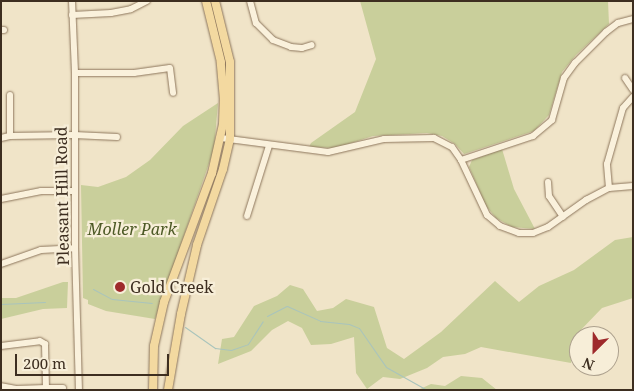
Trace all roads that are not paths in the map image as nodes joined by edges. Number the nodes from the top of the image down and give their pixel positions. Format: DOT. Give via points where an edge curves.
graph roads {
  1 [pos="72,1"];
  2 [pos="147,1"];
  3 [pos="206,1"];
  4 [pos="215,1"];
  5 [pos="250,1"];
  6 [pos="72,14"];
  7 [pos="633,19"];
  8 [pos="312,44"];
  9 [pos="75,73"];
  10 [pos="625,78"];
  11 [pos="633,90"];
  12 [pos="172,93"];
  13 [pos="10,95"];
  14 [pos="633,97"];
  15 [pos="74,135"];
  16 [pos="10,136"];
  17 [pos="118,137"];
  18 [pos="1,138"];
  19 [pos="221,138"];
  20 [pos="230,139"];
  21 [pos="269,146"];
  22 [pos="461,160"];
  23 [pos="548,182"];
  24 [pos="633,186"];
  25 [pos="609,188"];
  26 [pos="76,191"];
  27 [pos="1,199"];
  28 [pos="248,216"];
  29 [pos="563,217"];
  30 [pos="75,248"];
  31 [pos="1,264"];
  32 [pos="1,346"];
  33 [pos="1,386"];
  34 [pos="46,388"];
  35 [pos="63,388"];
  36 [pos="16,389"];
  37 [pos="79,390"];
  38 [pos="153,390"];
  39 [pos="168,390"];
  1 -- 6 [label="street, Pleasant Hill Road"];
  2 -- 6 [label="street" via="131,9 111,13"];
  3 -- 19 [label="main road" via="217,40 222,75 224,112"];
  4 -- 20 [label="main road" via="230,62"];
  5 -- 8 [label="street" via="256,23 272,40 291,47 302,48"];
  6 -- 9 [label="street, Pleasant Hill Road"];
  7 -- 22 [label="street" via="618,23 606,32 575,63 564,78 552,120 532,136"];
  9 -- 12 [label="street" via="134,73 170,68"];
  9 -- 15 [label="street, Pleasant Hill Road"];
  10 -- 11 [label="street"];
  13 -- 16 [label="street"];
  14 -- 25 [label="street" via="623,108 607,164"];
  15 -- 16 [label="street"];
  15 -- 17 [label="street"];
  15 -- 26 [label="street, Pleasant Hill Road"];
  16 -- 18 [label="street"];
  19 -- 20 [label="street"];
  19 -- 38 [label="main road" via="212,173 164,302 154,346"];
  20 -- 21 [label="street"];
  20 -- 39 [label="main road" via="197,245"];
  21 -- 22 [label="street" via="328,152 384,140 434,138 452,147"];
  21 -- 28 [label="street"];
  22 -- 29 [label="street" via="480,204 487,215 503,228 519,233 533,232"];
  23 -- 29 [label="street" via="549,196"];
  24 -- 25 [label="street"];
  25 -- 29 [label="street"];
  26 -- 27 [label="street" via="41,191"];
  26 -- 30 [label="street, Pleasant Hill Road"];
  30 -- 31 [label="street" via="41,250"];
  30 -- 37 [label="street, Pleasant Hill Road"];
  32 -- 34 [label="street" via="40,341 45,344"];
  33 -- 36 [label="street"];
  34 -- 35 [label="street"];
  34 -- 36 [label="street"];
}
